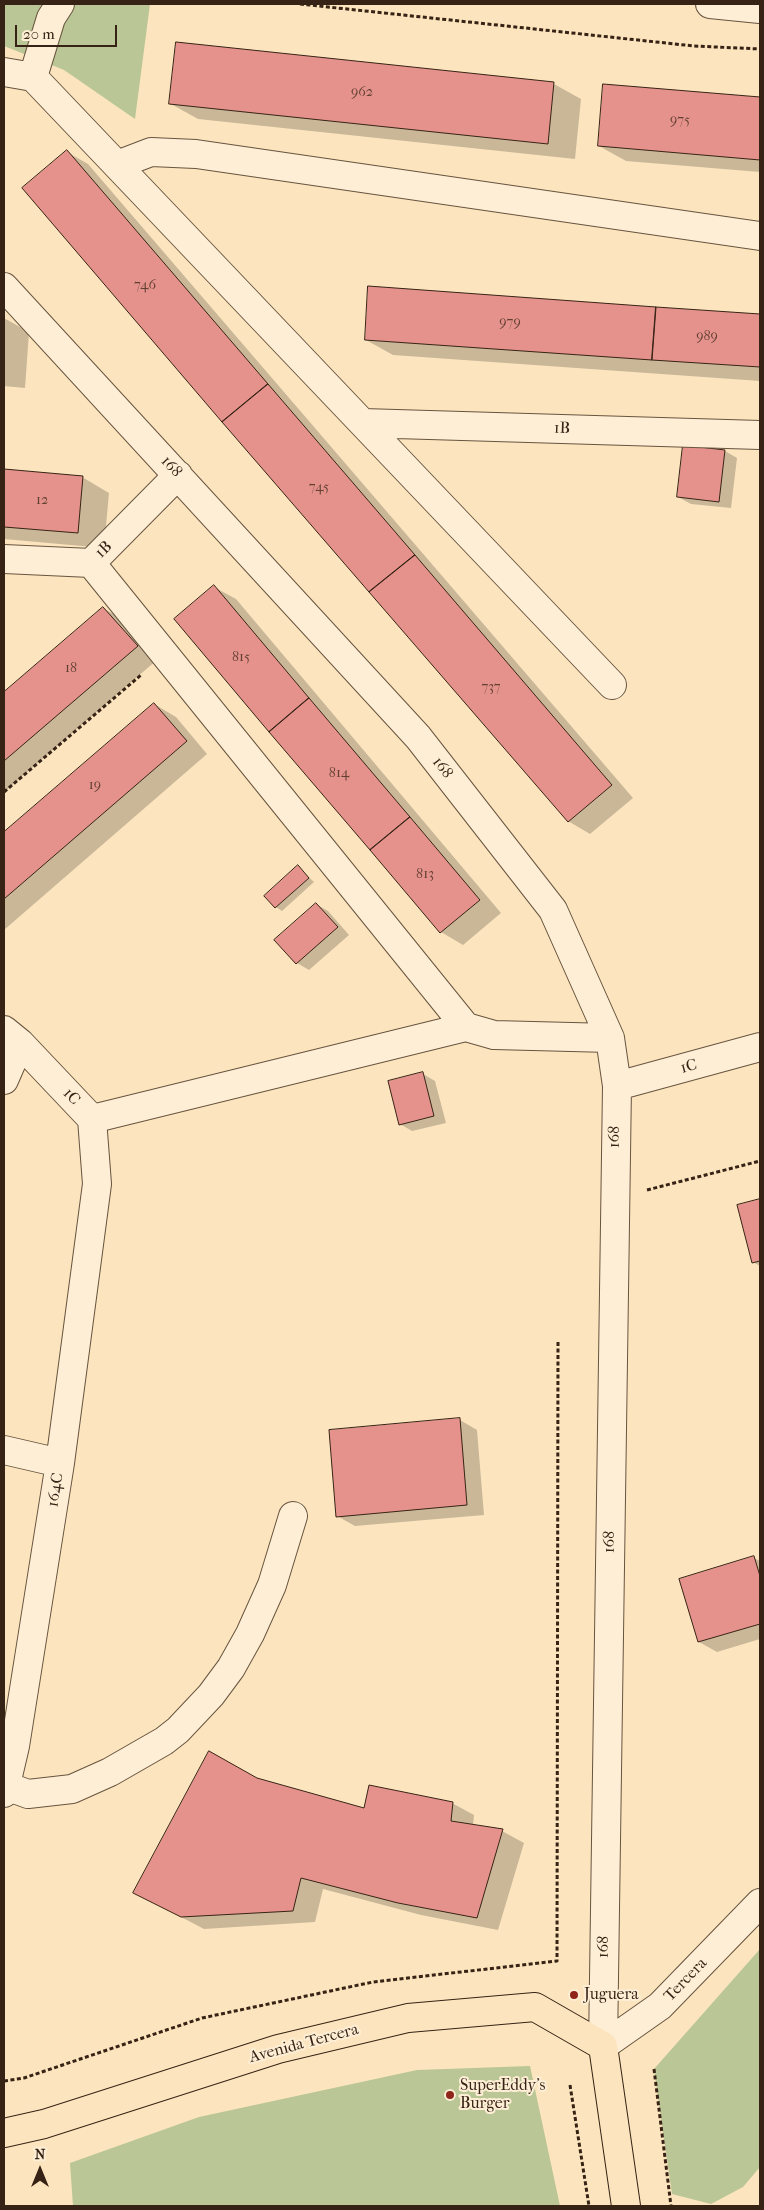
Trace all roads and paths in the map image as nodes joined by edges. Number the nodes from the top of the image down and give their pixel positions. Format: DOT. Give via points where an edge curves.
graph roads {
  1 [pos="60,4"];
  2 [pos="300,4"];
  3 [pos="710,4"];
  4 [pos="760,9"];
  5 [pos="760,49"];
  6 [pos="4,72"];
  7 [pos="33,77"];
  8 [pos="117,165"];
  9 [pos="760,236"];
  10 [pos="4,287"];
  11 [pos="363,423"];
  12 [pos="760,435"];
  13 [pos="178,475"];
  14 [pos="4,559"];
  15 [pos="91,563"];
  16 [pos="165,655"];
  17 [pos="612,685"];
  18 [pos="4,792"];
  19 [pos="466,1027"];
  20 [pos="12,1037"];
  21 [pos="610,1038"];
  22 [pos="760,1047"];
  23 [pos="4,1080"];
  24 [pos="617,1086"];
  25 [pos="92,1119"];
  26 [pos="760,1161"];
  27 [pos="97,1184"];
  28 [pos="614,1198"];
  29 [pos="558,1340"];
  30 [pos="4,1450"];
  31 [pos="60,1463"];
  32 [pos="292,1516"];
  33 [pos="10,1744"];
  34 [pos="5,1790"];
  35 [pos="760,1904"];
  36 [pos="603,2046"];
  37 [pos="654,2069"];
  38 [pos="4,2081"];
  39 [pos="570,2085"];
  40 [pos="4,2133"];
  41 [pos="589,2206"];
  42 [pos="626,2206"];
  43 [pos="671,2206"];
  1 -- 7 [label="street" via="51,18"];
  2 -- 5 [label="path" via="694,46"];
  3 -- 4 [label="street"];
  6 -- 7 [label="street"];
  7 -- 8 [label="street"];
  8 -- 9 [label="street" via="151,152 196,154"];
  8 -- 11 [label="street"];
  10 -- 13 [label="street, 168"];
  11 -- 12 [label="street, 1B"];
  11 -- 17 [label="street"];
  13 -- 15 [label="street, 1B"];
  13 -- 21 [label="street, 168" via="418,737 553,910"];
  14 -- 15 [label="street, 1B"];
  15 -- 16 [label="street"];
  16 -- 18 [label="path"];
  16 -- 19 [label="street"];
  19 -- 21 [label="street" via="494,1035"];
  19 -- 25 [label="street"];
  20 -- 23 [label="street"];
  20 -- 25 [label="street, 1C"];
  21 -- 24 [label="street, 168"];
  22 -- 24 [label="street, 1C"];
  24 -- 28 [label="street, 168"];
  25 -- 27 [label="street, 1C"];
  26 -- 28 [label="path"];
  27 -- 31 [label="street, 164C"];
  28 -- 36 [label="street, 168"];
  29 -- 38 [label="path" via="557,1961 373,1982 202,2018 24,2078"];
  30 -- 31 [label="street"];
  31 -- 33 [label="street, 164C"];
  32 -- 34 [label="street" via="272,1586 250,1634 211,1695 178,1730 110,1772 72,1789 28,1794"];
  33 -- 34 [label="street, 164C"];
  35 -- 36 [label="street, Tercera" via="660,2006"];
  36 -- 40 [label="main road, Avenida Tercera" via="535,2006 408,2018 278,2049 44,2124"];
  36 -- 42 [label="main road, 168"];
  37 -- 43 [label="path"];
  39 -- 41 [label="path"];
}
